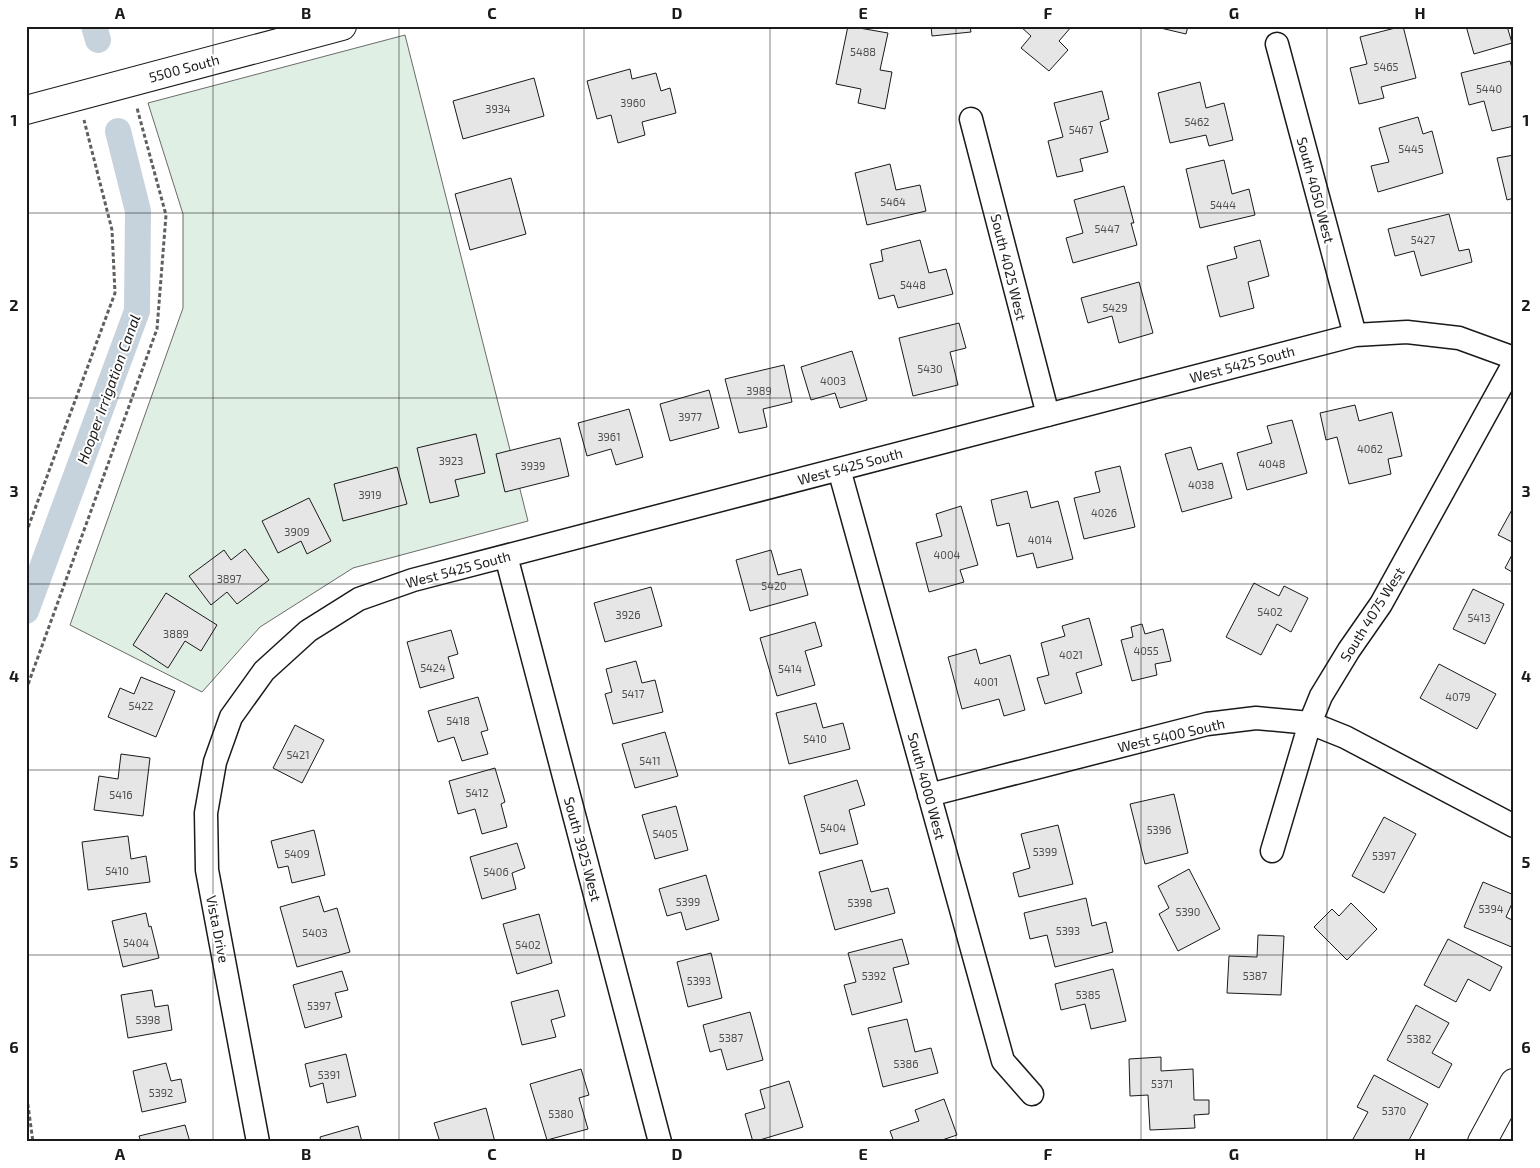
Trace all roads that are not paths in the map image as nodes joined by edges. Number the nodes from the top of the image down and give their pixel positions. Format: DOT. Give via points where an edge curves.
graph roads {
  1 [pos="342,26"];
  2 [pos="1277,44"];
  3 [pos="26,110"];
  4 [pos="971,119"];
  5 [pos="1355,335"];
  6 [pos="1514,358"];
  7 [pos="1514,362"];
  8 [pos="1048,415"];
  9 [pos="839,469"];
  10 [pos="506,556"];
  11 [pos="232,716"];
  12 [pos="1310,723"];
  13 [pos="929,795"];
  14 [pos="1514,826"];
  15 [pos="1272,851"];
  16 [pos="1514,1083"];
  17 [pos="1032,1094"];
  18 [pos="258,1142"];
  19 [pos="660,1142"];
  20 [pos="1482,1142"];
  1 -- 3 [label="main road, 5500 South"];
  2 -- 5 [label="street, South 4050 West"];
  4 -- 8 [label="street, South 4025 West"];
  5 -- 6 [label="street, West 5425 South" via="1407,332 1459,338"];
  5 -- 8 [label="street, West 5425 South"];
  7 -- 12 [label="street, South 4075 West" via="1381,604 1330,680"];
  8 -- 9 [label="street, West 5425 South"];
  9 -- 10 [label="street, West 5425 South"];
  9 -- 13 [label="street, South 4000 West"];
  10 -- 11 [label="street, West 5425 South" via="413,580 359,599 308,631 264,671"];
  10 -- 19 [label="street, South 3925 West"];
  11 -- 18 [label="street, Vista Drive" via="215,762 206,813 208,870"];
  12 -- 13 [label="street, West 5400 South" via="1256,718 1207,724"];
  12 -- 14 [label="street, West 5400 South"];
  12 -- 15 [label="street, South 4075 West"];
  13 -- 17 [label="street, South 4000 West" via="1002,1061"];
  16 -- 20 [label="main road"];
}
